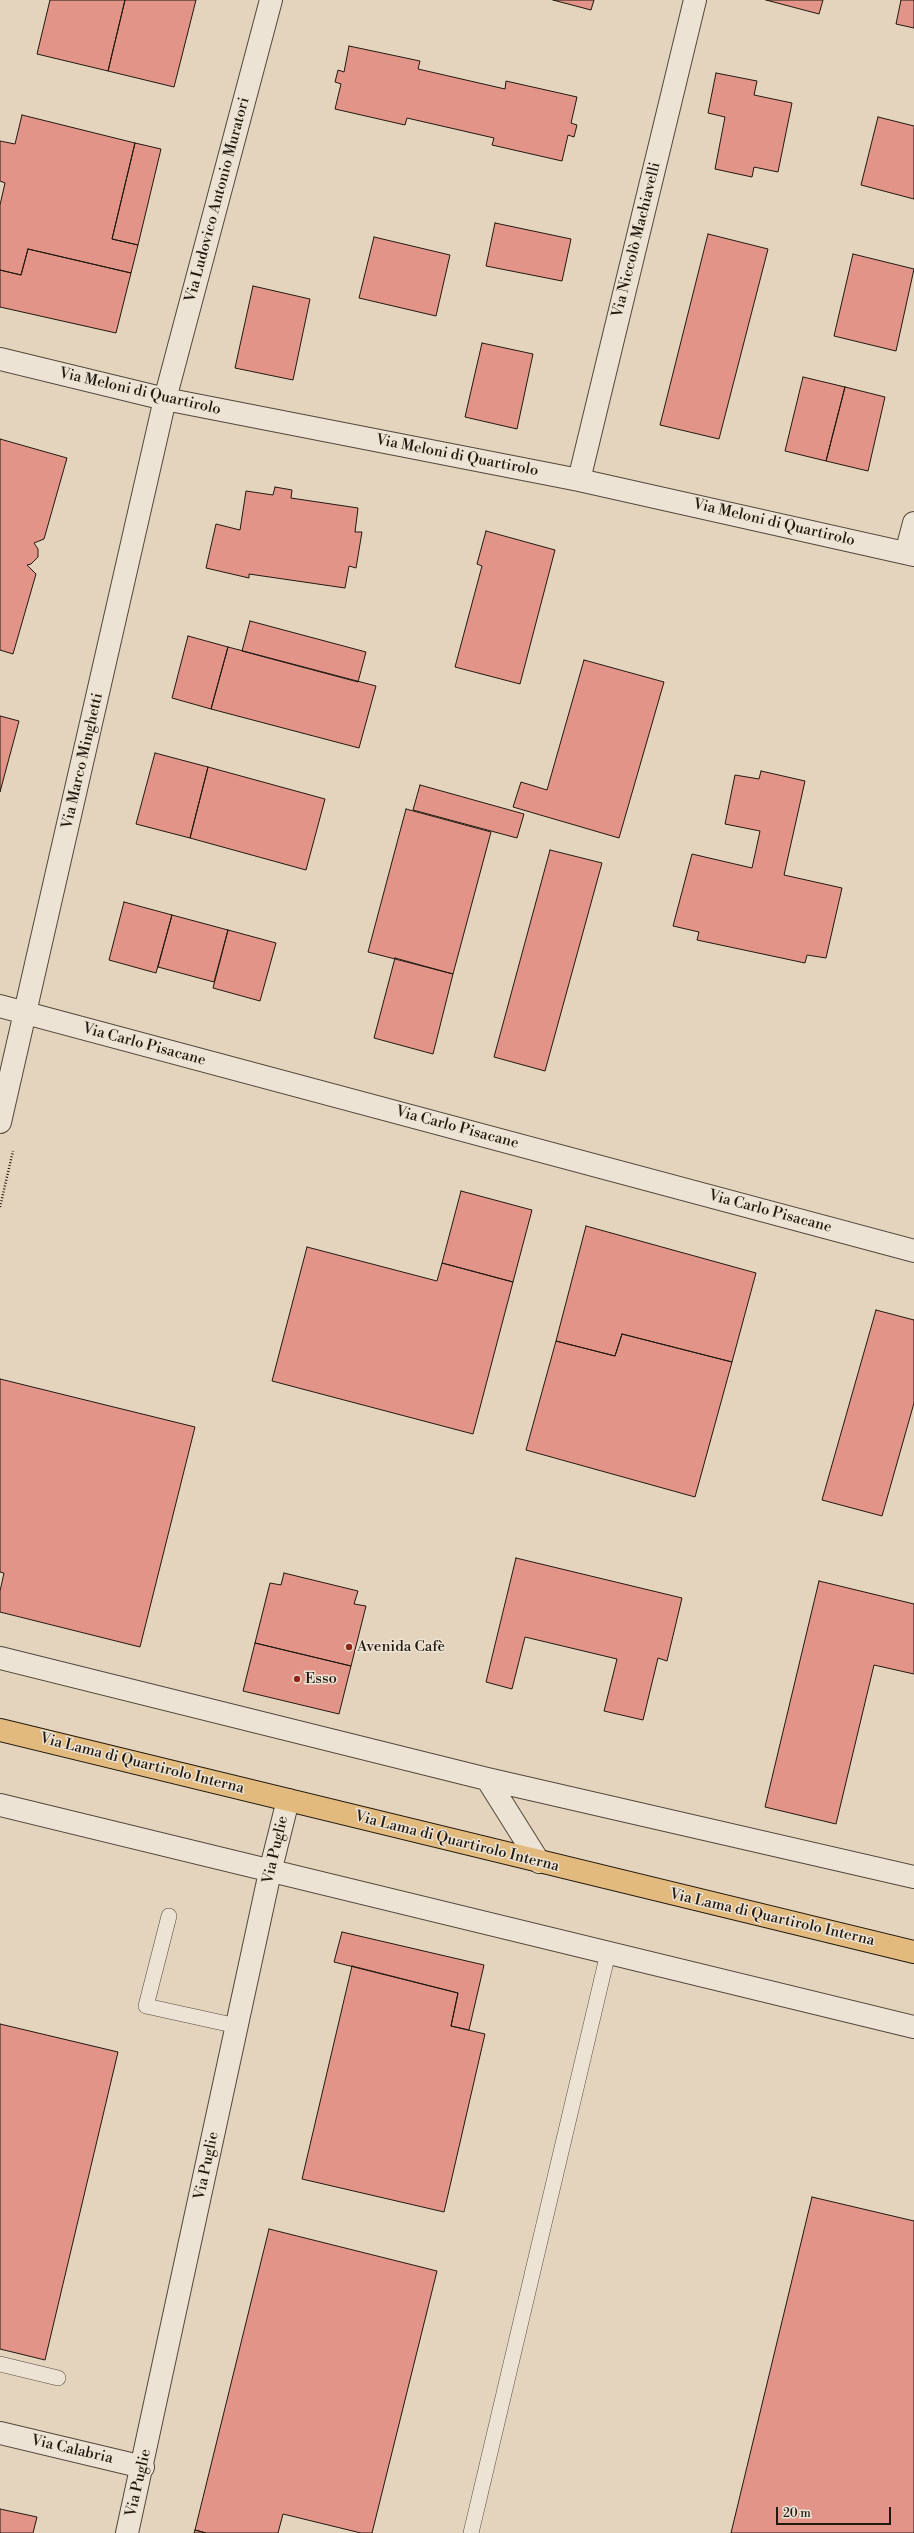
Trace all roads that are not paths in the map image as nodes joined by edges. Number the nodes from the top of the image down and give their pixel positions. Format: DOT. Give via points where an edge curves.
graph roads {
  1 [pos="271,0"];
  2 [pos="695,0"];
  3 [pos="0,359"];
  4 [pos="165,399"];
  5 [pos="579,480"];
  6 [pos="914,523"];
  7 [pos="910,554"];
  8 [pos="0,1006"];
  9 [pos="26,1013"];
  10 [pos="0,1122"];
  11 [pos="914,1251"];
  12 [pos="0,1658"];
  13 [pos="0,1730"];
  14 [pos="487,1779"];
  15 [pos="288,1800"];
  16 [pos="0,1805"];
  17 [pos="540,1862"];
  18 [pos="270,1872"];
  19 [pos="914,1877"];
  20 [pos="169,1916"];
  21 [pos="914,1952"];
  22 [pos="608,1953"];
  23 [pos="237,2026"];
  24 [pos="914,2027"];
  25 [pos="0,2364"];
  26 [pos="58,2378"];
  27 [pos="0,2433"];
  28 [pos="143,2467"];
  29 [pos="127,2533"];
  30 [pos="471,2533"];
  1 -- 4 [label="street, Via Ludovico Antonio Muratori"];
  2 -- 5 [label="street, Via Niccolò Machiavelli"];
  3 -- 4 [label="street, Via Meloni di Quartirolo"];
  4 -- 5 [label="street, Via Meloni di Quartirolo"];
  4 -- 9 [label="street, Via Marco Minghetti"];
  5 -- 7 [label="street, Via Meloni di Quartirolo"];
  6 -- 7 [label="street"];
  8 -- 9 [label="street, Via Carlo Pisacane"];
  9 -- 10 [label="street, Via Marco Minghetti"];
  9 -- 11 [label="street, Via Carlo Pisacane"];
  12 -- 14 [label="street"];
  13 -- 15 [label="main road, Via Lama di Quartirolo Interna"];
  14 -- 17 [label="street"];
  14 -- 19 [label="street"];
  15 -- 17 [label="main road, Via Lama di Quartirolo Interna"];
  15 -- 18 [label="street, Via Puglie"];
  16 -- 18 [label="street"];
  17 -- 21 [label="main road, Via Lama di Quartirolo Interna"];
  18 -- 22 [label="street"];
  18 -- 23 [label="street, Via Puglie"];
  20 -- 23 [label="lane" via="146,2006"];
  22 -- 24 [label="street"];
  22 -- 30 [label="lane"];
  23 -- 28 [label="street, Via Puglie"];
  25 -- 26 [label="lane"];
  27 -- 28 [label="street, Via Calabria"];
  28 -- 29 [label="street, Via Puglie"];
}
